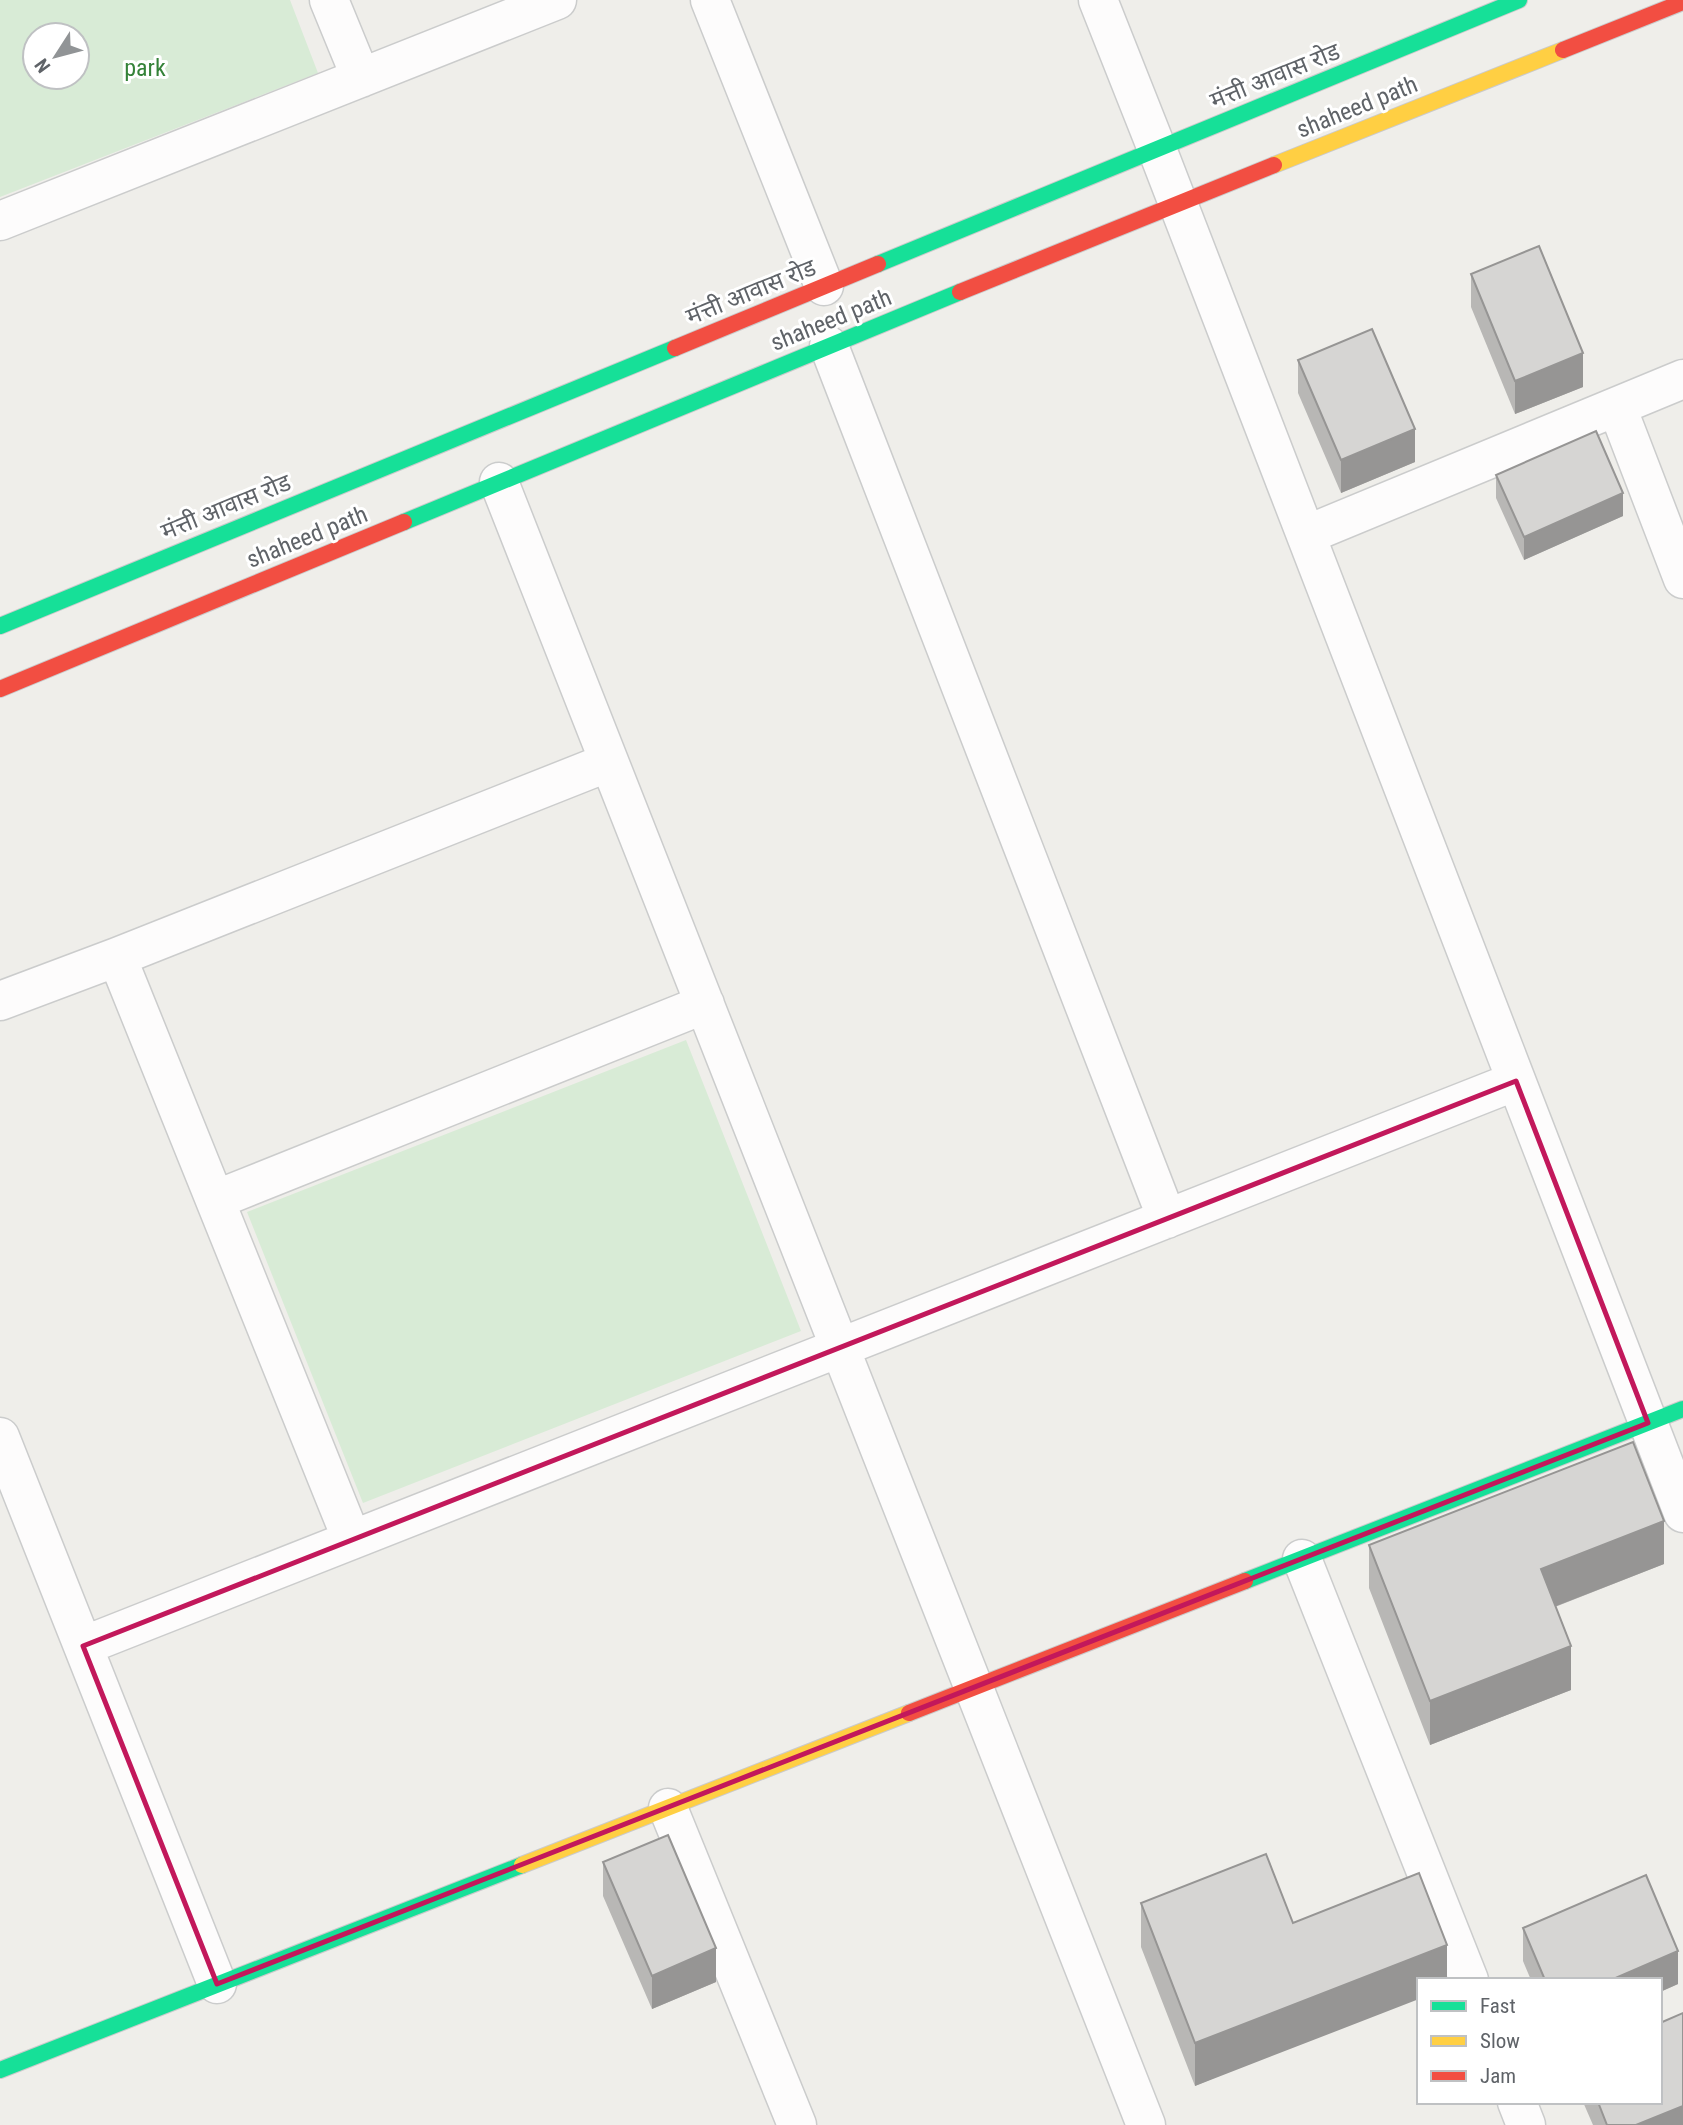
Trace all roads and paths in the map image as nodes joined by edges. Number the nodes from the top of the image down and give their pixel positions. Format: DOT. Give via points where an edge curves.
graph roads {
  1 [pos="330,0"];
  2 [pos="557,0"];
  3 [pos="710,0"];
  4 [pos="1098,0"];
  5 [pos="1519,0"];
  6 [pos="1683,2"];
  7 [pos="361,78"];
  8 [pos="1157,149"];
  9 [pos="1178,203"];
  10 [pos="0,221"];
  11 [pos="824,286"];
  12 [pos="829,346"];
  13 [pos="1683,379"];
  14 [pos="1617,407"];
  15 [pos="499,482"];
  16 [pos="1306,535"];
  17 [pos="1683,579"];
  18 [pos="0,626"];
  19 [pos="0,689"];
  20 [pos="609,762"];
  21 [pos="117,957"];
  22 [pos="0,1001"];
  23 [pos="705,1004"];
  24 [pos="1516,1081"];
  25 [pos="215,1200"];
  26 [pos="1167,1219"];
  27 [pos="840,1347"];
  28 [pos="1666,1416"];
  29 [pos="0,1437"];
  30 [pos="1683,1513"];
  31 [pos="352,1540"];
  32 [pos="1301,1559"];
  33 [pos="83,1646"];
  34 [pos="974,1688"];
  35 [pos="668,1808"];
  36 [pos="1468,1978"];
  37 [pos="217,1984"];
  38 [pos="0,2070"];
  39 [pos="1518,2104"];
  40 [pos="797,2125"];
  41 [pos="1146,2125"];
  42 [pos="1526,2125"];
  1 -- 7 [label="street"];
  2 -- 7 [label="street"];
  3 -- 11 [label="street"];
  4 -- 8 [label="street"];
  5 -- 8 [label="street, मंत्ती आवास रोड"];
  6 -- 9 [label="street, shaheed path"];
  7 -- 10 [label="street"];
  8 -- 9 [label="street"];
  8 -- 11 [label="street, मंत्ती आवास रोड"];
  9 -- 12 [label="street, shaheed path"];
  9 -- 16 [label="street"];
  11 -- 18 [label="street, मंत्ती आवास रोड"];
  12 -- 15 [label="street, shaheed path"];
  12 -- 26 [label="street"];
  13 -- 14 [label="street"];
  14 -- 16 [label="street"];
  14 -- 17 [label="street"];
  15 -- 19 [label="street, shaheed path"];
  15 -- 20 [label="street"];
  16 -- 24 [label="street"];
  20 -- 21 [label="street"];
  20 -- 23 [label="street"];
  21 -- 22 [label="street"];
  21 -- 25 [label="street"];
  23 -- 25 [label="street"];
  23 -- 27 [label="street"];
  24 -- 26 [label="street"];
  24 -- 28 [label="street"];
  25 -- 31 [label="street"];
  26 -- 27 [label="street"];
  27 -- 31 [label="street"];
  27 -- 34 [label="street"];
  28 -- 30 [label="street"];
  28 -- 32 [label="street"];
  29 -- 33 [label="street"];
  31 -- 33 [label="street"];
  32 -- 34 [label="street"];
  32 -- 36 [label="street"];
  33 -- 37 [label="street"];
  34 -- 35 [label="street"];
  34 -- 41 [label="street"];
  35 -- 37 [label="street"];
  35 -- 40 [label="street"];
  37 -- 38 [label="street"];
  39 -- 42 [label="street"];
}
